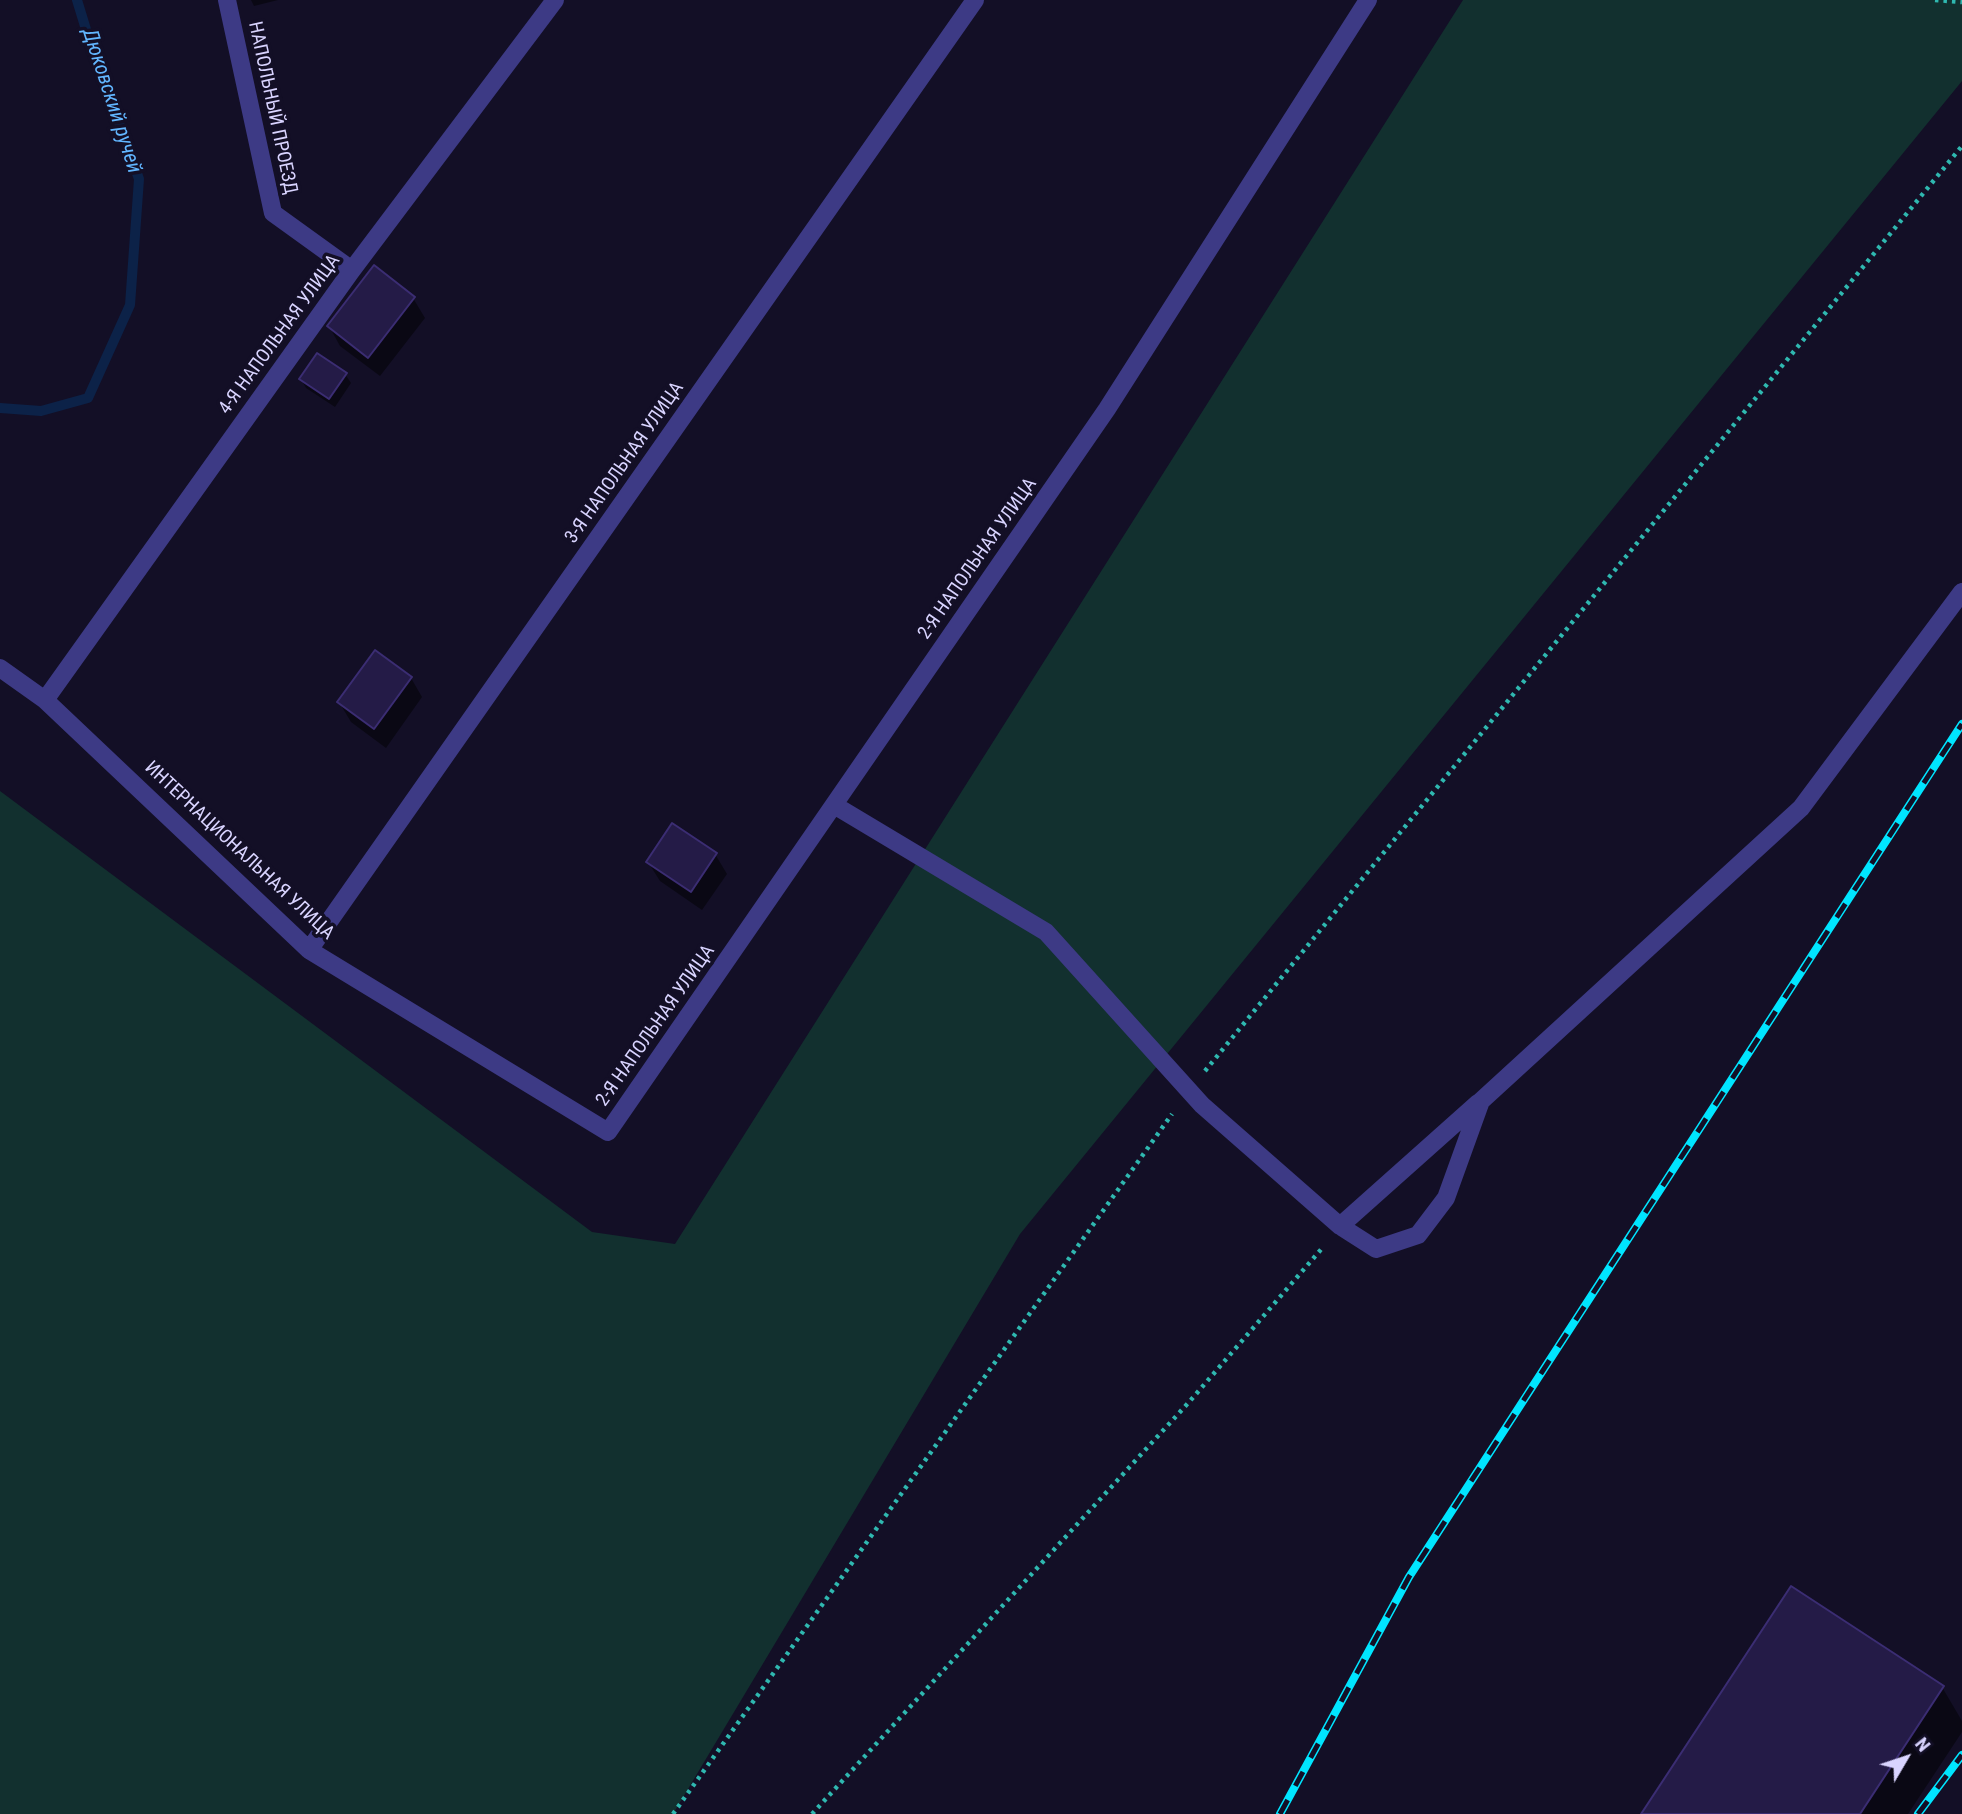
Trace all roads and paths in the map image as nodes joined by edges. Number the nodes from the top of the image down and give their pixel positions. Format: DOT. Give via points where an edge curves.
graph roads {
  1 [pos="226,0"];
  2 [pos="555,0"];
  3 [pos="975,0"];
  4 [pos="1368,0"];
  5 [pos="1936,0"];
  6 [pos="1962,2"];
  7 [pos="1962,146"];
  8 [pos="352,270"];
  9 [pos="1962,593"];
  10 [pos="0,668"];
  11 [pos="45,699"];
  12 [pos="834,805"];
  13 [pos="309,950"];
  14 [pos="1189,1090"];
  15 [pos="1481,1101"];
  16 [pos="608,1132"];
  17 [pos="1340,1226"];
  18 [pos="673,1814"];
  19 [pos="812,1814"];
  1 -- 8 [label="street, НАПОЛЬНЫЙ ПРОЕЗД" via="273,213"];
  2 -- 8 [label="street, 4-Я НАПОЛЬНАЯ УЛИЦА"];
  3 -- 13 [label="street, 3-Я НАПОЛЬНАЯ УЛИЦА"];
  4 -- 12 [label="street, 2-Я НАПОЛЬНАЯ УЛИЦА" via="1107,409"];
  5 -- 6 [label="path"];
  7 -- 14 [label="path"];
  8 -- 11 [label="street, 4-Я НАПОЛЬНАЯ УЛИЦА"];
  9 -- 15 [label="street" via="1801,808"];
  10 -- 11 [label="street, ИНТЕРНАЦИОНАЛЬНАЯ УЛИЦА"];
  11 -- 13 [label="street, ИНТЕРНАЦИОНАЛЬНАЯ УЛИЦА"];
  12 -- 14 [label="street" via="1046,932"];
  12 -- 16 [label="street, 2-Я НАПОЛЬНАЯ УЛИЦА"];
  13 -- 16 [label="street, ИНТЕРНАЦИОНАЛЬНАЯ УЛИЦА"];
  14 -- 17 [label="street"];
  14 -- 18 [label="path"];
  15 -- 17 [label="street"];
  15 -- 17 [label="street" via="1446,1198 1418,1235 1376,1250"];
  17 -- 19 [label="path" via="1190,1401"];
}
